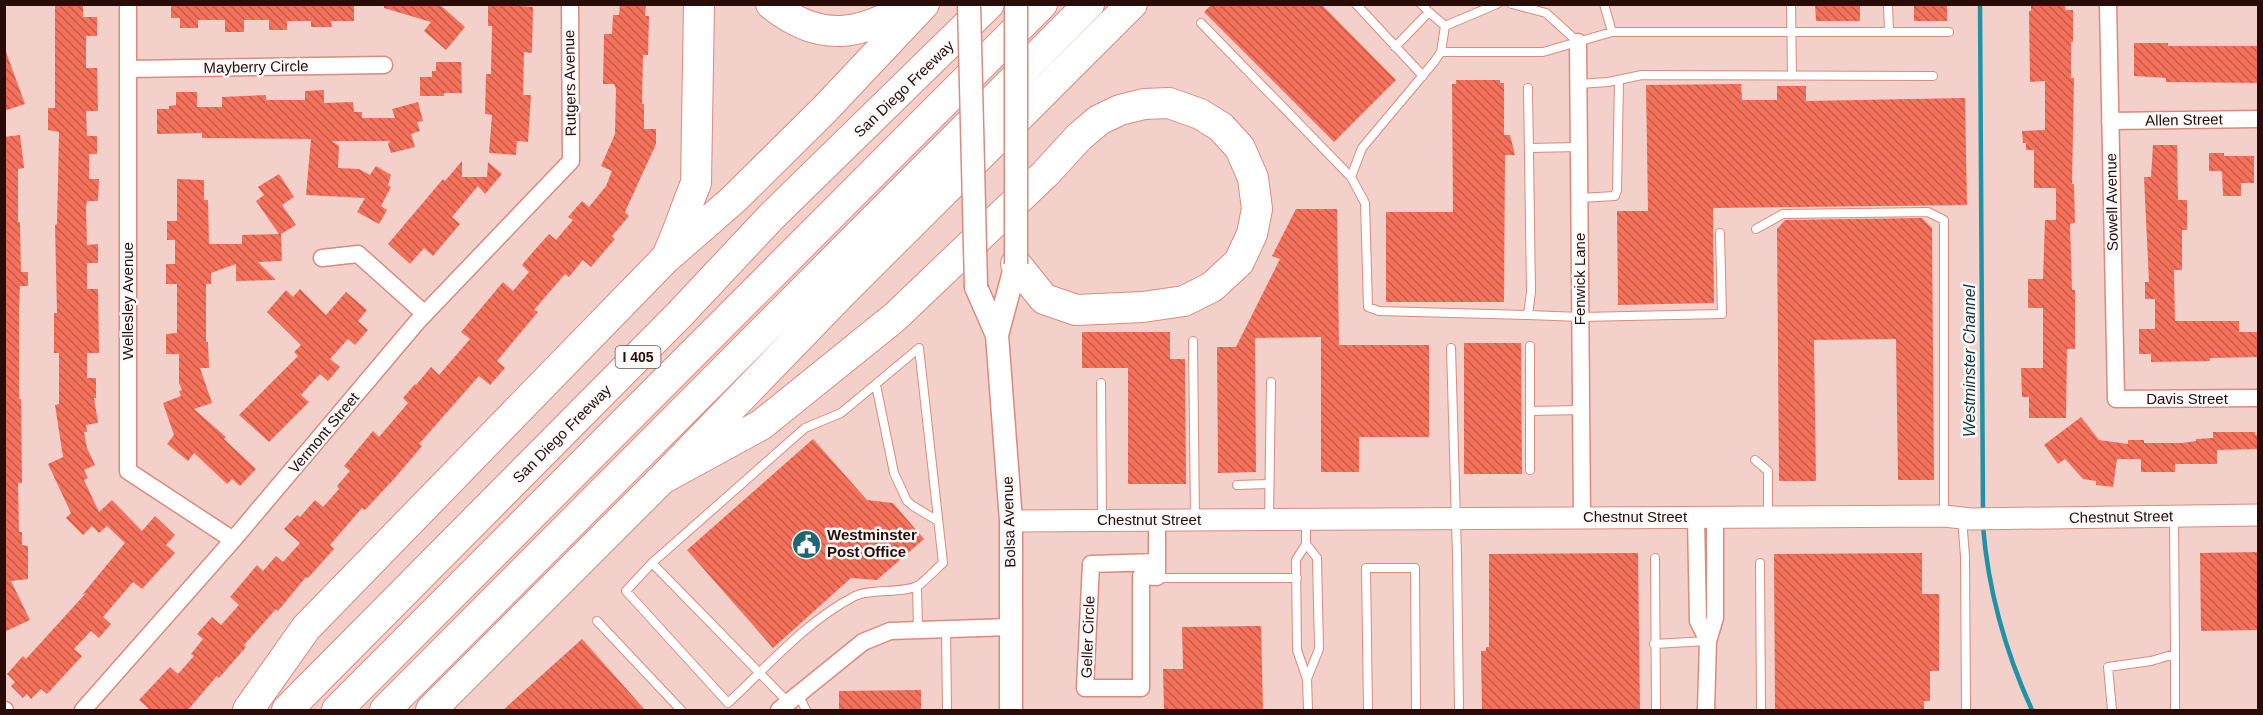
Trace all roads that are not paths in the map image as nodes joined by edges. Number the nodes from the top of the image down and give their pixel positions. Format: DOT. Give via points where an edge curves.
graph roads {
  1 [pos="128,4"];
  2 [pos="570,4"];
  3 [pos="699,4"];
  4 [pos="771,4"];
  5 [pos="912,4"];
  6 [pos="924,4"];
  7 [pos="969,4"];
  8 [pos="989,4"];
  9 [pos="1016,4"];
  10 [pos="1042,4"];
  11 [pos="1089,4"];
  12 [pos="1132,4"];
  13 [pos="1356,4"];
  14 [pos="1421,4"];
  15 [pos="1497,4"];
  16 [pos="1512,4"];
  17 [pos="1604,4"];
  18 [pos="1791,4"];
  19 [pos="1888,4"];
  20 [pos="2108,4"];
  21 [pos="1429,12"];
  22 [pos="1201,23"];
  23 [pos="1445,26"];
  24 [pos="1612,32"];
  25 [pos="1791,32"];
  26 [pos="1889,32"];
  27 [pos="1949,32"];
  28 [pos="1578,42"];
  29 [pos="1395,46"];
  30 [pos="1441,51"];
  31 [pos="384,64"];
  32 [pos="129,69"];
  33 [pos="1792,75"];
  34 [pos="1423,76"];
  35 [pos="1933,76"];
  36 [pos="1619,80"];
  37 [pos="1579,84"];
  38 [pos="1528,88"];
  39 [pos="2259,119"];
  40 [pos="2110,121"];
  41 [pos="1579,147"];
  42 [pos="1529,148"];
  43 [pos="571,161"];
  44 [pos="1351,177"];
  45 [pos="1580,198"];
  46 [pos="1756,229"];
  47 [pos="1720,234"];
  48 [pos="322,258"];
  49 [pos="664,260"];
  50 [pos="1016,264"];
  51 [pos="840,294"];
  52 [pos="425,314"];
  53 [pos="1528,315"];
  54 [pos="1581,317"];
  55 [pos="997,335"];
  56 [pos="1193,341"];
  57 [pos="1530,346"];
  58 [pos="1451,348"];
  59 [pos="725,369"];
  60 [pos="1270,382"];
  61 [pos="1101,383"];
  62 [pos="876,385"];
  63 [pos="2259,398"];
  64 [pos="2116,399"];
  65 [pos="1581,410"];
  66 [pos="1530,411"];
  67 [pos="1755,460"];
  68 [pos="1530,470"];
  69 [pos="662,479"];
  70 [pos="1269,484"];
  71 [pos="1237,486"];
  72 [pos="2259,515"];
  73 [pos="1768,516"];
  74 [pos="2174,516"];
  75 [pos="1582,517"];
  76 [pos="1705,517"];
  77 [pos="1456,518"];
  78 [pos="1959,518"];
  79 [pos="1269,519"];
  80 [pos="1306,519"];
  81 [pos="1102,520"];
  82 [pos="1157,520"];
  83 [pos="1195,520"];
  84 [pos="938,521"];
  85 [pos="1011,521"];
  86 [pos="233,540"];
  87 [pos="1306,544"];
  88 [pos="1655,558"];
  89 [pos="652,563"];
  90 [pos="1760,563"];
  91 [pos="1157,569"];
  92 [pos="1297,578"];
  93 [pos="917,586"];
  94 [pos="597,621"];
  95 [pos="1010,627"];
  96 [pos="946,628"];
  97 [pos="918,629"];
  98 [pos="1708,641"];
  99 [pos="1654,644"];
  100 [pos="2175,654"];
  101 [pos="760,674"];
  102 [pos="1307,679"];
  103 [pos="788,702"];
  104 [pos="83,711"];
  105 [pos="248,711"];
  106 [pos="287,711"];
  107 [pos="337,711"];
  108 [pos="385,711"];
  109 [pos="431,711"];
  110 [pos="681,711"];
  111 [pos="806,711"];
  112 [pos="947,711"];
  113 [pos="1011,711"];
  114 [pos="1308,711"];
  115 [pos="1368,711"];
  116 [pos="1416,711"];
  117 [pos="1459,711"];
  118 [pos="1656,711"];
  119 [pos="1706,711"];
  120 [pos="1761,711"];
  121 [pos="1966,711"];
  122 [pos="2112,711"];
  123 [pos="2175,711"];
  1 -- 32 [label="street, Wellesley Avenue"];
  2 -- 43 [label="street, Rutgers Avenue"];
  3 -- 49 [label="highway" via="696,183 681,227"];
  4 -- 5 [label="highway" via="809,28 839,31 871,25"];
  6 -- 49 [label="highway" via="734,199"];
  7 -- 55 [label="main road, Bolsa Avenue, bridge" via="976,287"];
  8 -- 106 [label="highway, San Diego Freeway / I 405" via="771,217"];
  9 -- 50 [label="main road, Bolsa Avenue, bridge"];
  10 -- 107 [label="highway"];
  11 -- 59 [label="highway"];
  12 -- 51 [label="highway"];
  13 -- 29 [label="lane"];
  14 -- 21 [label="lane"];
  15 -- 23 [label="lane"];
  16 -- 28 [label="lane" via="1546,13"];
  17 -- 24 [label="lane"];
  18 -- 25 [label="lane"];
  19 -- 26 [label="lane"];
  20 -- 40 [label="street, Sowell Avenue"];
  21 -- 23 [label="lane"];
  21 -- 29 [label="lane"];
  22 -- 44 [label="lane"];
  23 -- 30 [label="lane"];
  24 -- 25 [label="lane"];
  24 -- 28 [label="lane"];
  25 -- 26 [label="lane"];
  25 -- 33 [label="lane"];
  26 -- 27 [label="lane"];
  28 -- 30 [label="lane" via="1543,52"];
  28 -- 37 [label="street, Fenwick Lane"];
  29 -- 34 [label="lane"];
  30 -- 34 [label="lane"];
  31 -- 32 [label="street, Mayberry Circle"];
  32 -- 86 [label="street, Wellesley Avenue" via="128,471"];
  33 -- 35 [label="lane"];
  33 -- 36 [label="lane" via="1641,75"];
  34 -- 44 [label="lane" via="1362,148"];
  36 -- 37 [label="lane"];
  36 -- 45 [label="lane" via="1617,190 1615,196 1608,198"];
  37 -- 41 [label="street, Fenwick Lane"];
  38 -- 42 [label="lane"];
  39 -- 40 [label="street, Allen Street"];
  40 -- 64 [label="street, Sowell Avenue"];
  41 -- 42 [label="lane"];
  41 -- 45 [label="street, Fenwick Lane"];
  42 -- 53 [label="lane"];
  43 -- 52 [label="street, Vermont Street"];
  44 -- 53 [label="lane" via="1365,203 1368,307 1379,311"];
  45 -- 54 [label="street, Fenwick Lane"];
  46 -- 78 [label="lane" via="1783,213 1928,212 1944,220"];
  47 -- 54 [label="lane" via="1722,314"];
  48 -- 52 [label="street" via="358,254"];
  49 -- 105 [label="highway" via="306,628"];
  50 -- 55 [label="main road, Bolsa Avenue"];
  50 -- 69 [label="highway" via="1044,299 1076,310 1184,302 1212,287 1239,262 1252,234 1257,209 1253,178 1240,148 1221,127 1200,114 1169,103 1144,104 1099,120 895,317 761,425"];
  51 -- 59 [label="highway" via="792,319"];
  51 -- 69 [label="highway"];
  52 -- 86 [label="street, Vermont Street"];
  53 -- 54 [label="lane"];
  54 -- 65 [label="street, Fenwick Lane"];
  55 -- 85 [label="main road, Bolsa Avenue"];
  56 -- 83 [label="lane"];
  57 -- 66 [label="lane"];
  58 -- 77 [label="lane"];
  59 -- 108 [label="highway"];
  60 -- 70 [label="lane"];
  61 -- 81 [label="lane"];
  62 -- 84 [label="lane" via="894,473 907,501"];
  62 -- 84 [label="lane" via="919,348"];
  62 -- 89 [label="lane" via="841,413 805,428"];
  63 -- 64 [label="street, Davis Street"];
  65 -- 66 [label="lane"];
  65 -- 75 [label="street, Fenwick Lane"];
  66 -- 68 [label="lane"];
  67 -- 73 [label="lane" via="1768,471"];
  69 -- 109 [label="highway"];
  70 -- 71 [label="lane"];
  70 -- 79 [label="lane"];
  72 -- 74 [label="street, Chestnut Street"];
  73 -- 76 [label="street, Chestnut Street"];
  73 -- 78 [label="street, Chestnut Street"];
  74 -- 78 [label="street, Chestnut Street"];
  74 -- 100 [label="lane"];
  75 -- 76 [label="street, Chestnut Street"];
  75 -- 77 [label="street, Chestnut Street"];
  76 -- 98 [label="street" via="1698,621"];
  77 -- 80 [label="street, Chestnut Street"];
  77 -- 117 [label="lane"];
  78 -- 121 [label="lane" via="1965,556"];
  79 -- 80 [label="street, Chestnut Street"];
  79 -- 83 [label="street, Chestnut Street"];
  80 -- 87 [label="lane"];
  81 -- 82 [label="street, Chestnut Street"];
  81 -- 85 [label="street, Chestnut Street"];
  82 -- 83 [label="street, Chestnut Street"];
  82 -- 91 [label="street"];
  84 -- 93 [label="lane" via="943,563"];
  85 -- 95 [label="main road, Bolsa Avenue"];
  86 -- 104 [label="street, Vermont Street"];
  87 -- 92 [label="lane" via="1296,560"];
  87 -- 102 [label="lane" via="1317,558 1319,649"];
  88 -- 99 [label="lane"];
  89 -- 101 [label="lane"];
  89 -- 101 [label="lane" via="626,591 728,703"];
  90 -- 120 [label="lane"];
  91 -- 91 [label="street, Geller Circle" via="1141,576 1141,688 1086,688 1091,564"];
  91 -- 92 [label="lane" via="1163,578"];
  92 -- 102 [label="lane" via="1297,650"];
  93 -- 97 [label="lane"];
  93 -- 101 [label="lane" via="858,594 826,612"];
  94 -- 110 [label="lane"];
  95 -- 96 [label="street"];
  95 -- 113 [label="main road, Bolsa Avenue"];
  96 -- 97 [label="street"];
  96 -- 112 [label="lane"];
  97 -- 103 [label="street" via="891,631 863,642"];
  98 -- 99 [label="lane"];
  98 -- 119 [label="street"];
  99 -- 118 [label="lane"];
  100 -- 122 [label="lane" via="2108,667"];
  100 -- 123 [label="lane"];
  101 -- 103 [label="lane"];
  102 -- 114 [label="lane"];
  103 -- 111 [label="lane"];
  115 -- 116 [label="lane" via="1366,568 1415,568"];
}
